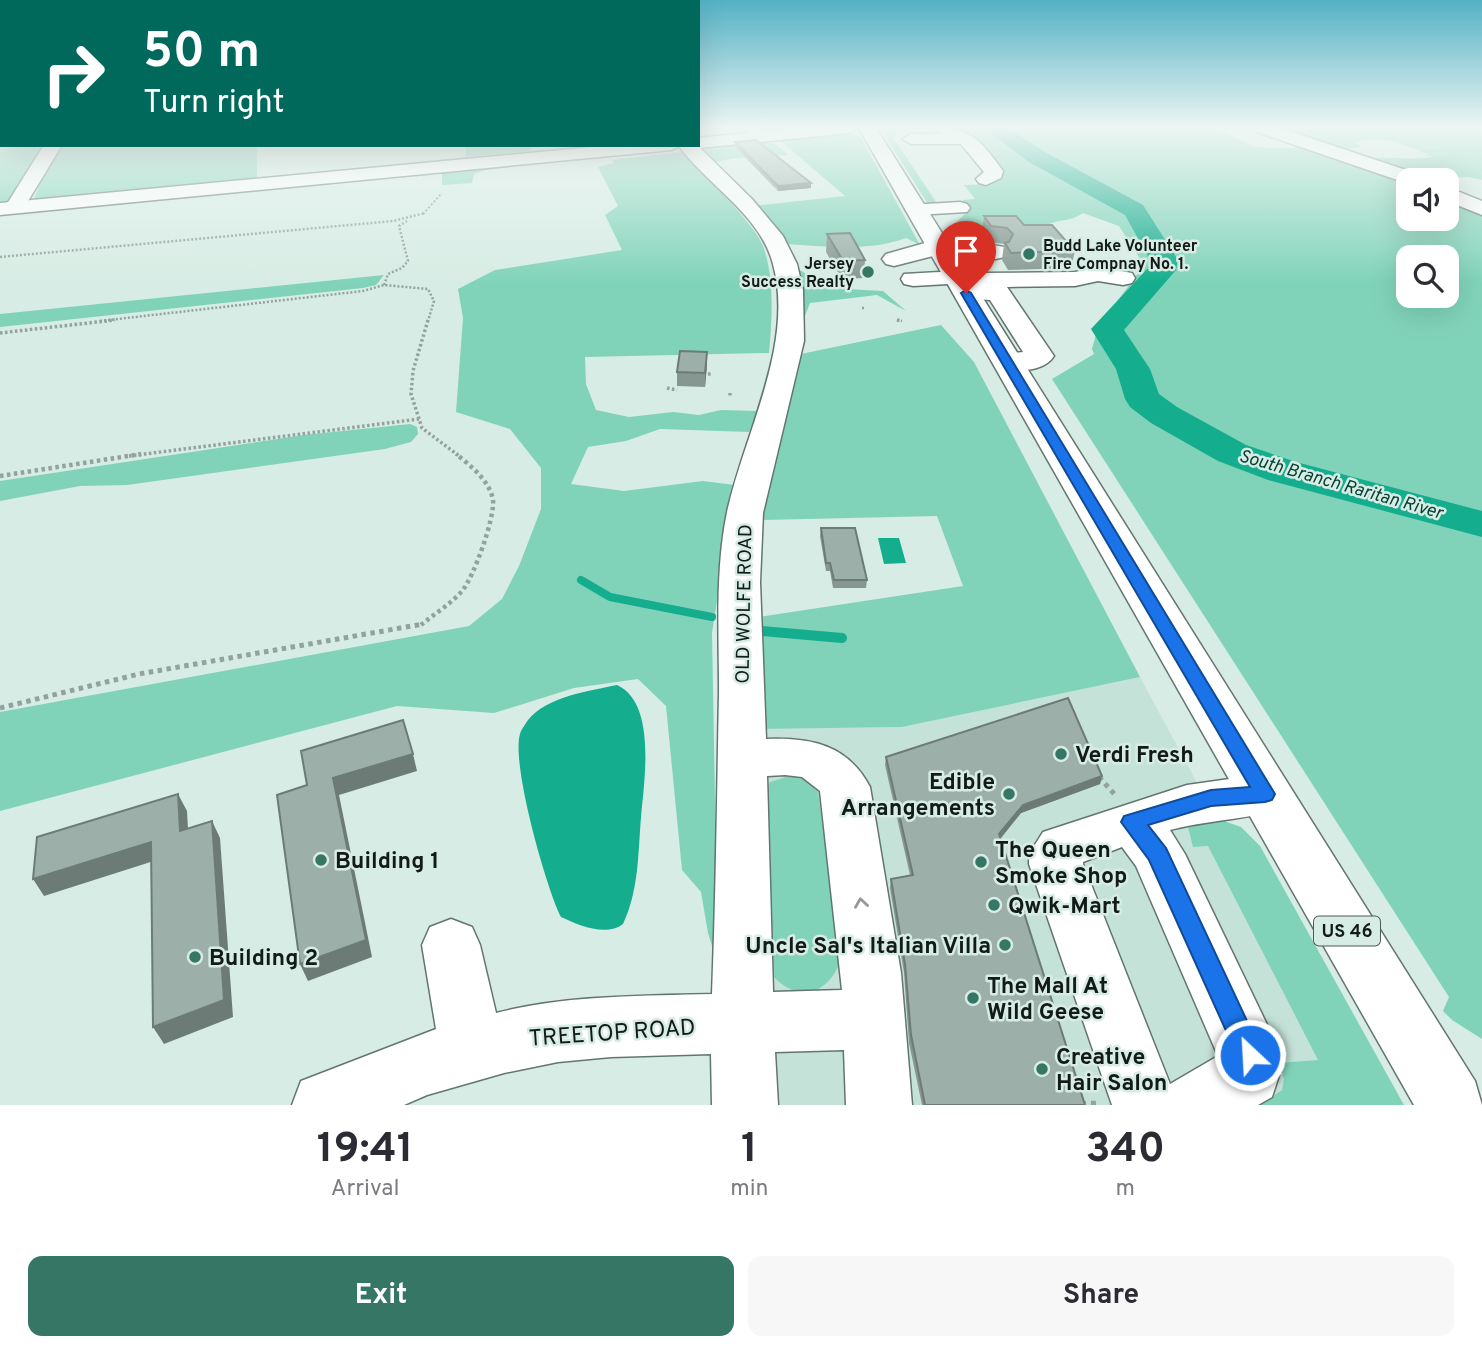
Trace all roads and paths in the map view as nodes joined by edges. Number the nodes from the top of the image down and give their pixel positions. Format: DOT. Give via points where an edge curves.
graph roads {
  1 [pos="28,180"];
  2 [pos="307,180"];
  3 [pos="719,180"];
  4 [pos="898,180"];
  5 [pos="442,193"];
  6 [pos="1459,198"];
  7 [pos="7,208"];
  8 [pos="916,209"];
  9 [pos="1482,209"];
  10 [pos="414,218"];
  11 [pos="0,257"];
  12 [pos="894,259"];
  13 [pos="969,264"];
  14 [pos="1123,278"];
  15 [pos="912,279"];
  16 [pos="384,285"];
  17 [pos="0,333"];
  18 [pos="667,388"];
  19 [pos="677,390"];
  20 [pos="419,419"];
  21 [pos="0,476"];
  22 [pos="0,708"];
  23 [pos="742,759"];
  24 [pos="1265,794"];
  25 [pos="1132,822"];
  26 [pos="451,945"];
  27 [pos="873,1019"];
  28 [pos="742,1022"];
  29 [pos="472,1050"];
  30 [pos="1458,1093"];
  31 [pos="326,1105"];
  32 [pos="745,1105"];
  33 [pos="879,1105"];
  34 [pos="1145,1105"];
  35 [pos="1195,1105"];
  1 -- 7 [label="main road"];
  2 -- 7 [label="main road"];
  3 -- 23 [label="main road, OLD WOLFE ROAD" via="776,242 788,280 792,315 790,341 745,513 739,631"];
  4 -- 8 [label="main road"];
  5 -- 10 [label="path"];
  6 -- 9 [label="main road"];
  8 -- 13 [label="main road"];
  8 -- 13 [label="main road" via="959,205"];
  10 -- 11 [label="path"];
  10 -- 16 [label="path" via="399,226 408,261 388,274"];
  12 -- 13 [label="main road" via="925,250"];
  13 -- 14 [label="main road" via="984,280 1075,279 1098,274"];
  13 -- 15 [label="main road"];
  13 -- 24 [label="main road, US 46" via="998,292 1040,356 1007,361"];
  16 -- 17 [label="path" via="352,293"];
  16 -- 20 [label="path" via="420,286 433,296 413,370 411,394"];
  18 -- 19 [label="path"];
  20 -- 21 [label="path"];
  20 -- 22 [label="path" via="422,428 473,467 492,501 477,566 469,580 420,626 139,674"];
  27 -- 23 [label="main road, one-way" via="871,973 845,787 832,770 808,759"];
  23 -- 28 [label="main road, OLD WOLFE ROAD"];
  24 -- 25 [label="main road" via="1211,798"];
  24 -- 30 [label="main road, US 46"];
  25 -- 34 [label="main road" via="1062,847 1055,859"];
  25 -- 35 [label="main road" via="1158,854 1252,1060 1249,1074"];
  26 -- 29 [label="main road"];
  27 -- 28 [label="main road, TREETOP ROAD"];
  27 -- 33 [label="main road"];
  28 -- 29 [label="main road, TREETOP ROAD" via="558,1032"];
  28 -- 32 [label="main road, OLD WOLFE ROAD"];
  29 -- 31 [label="main road, TREETOP ROAD" via="424,1064"];
}
